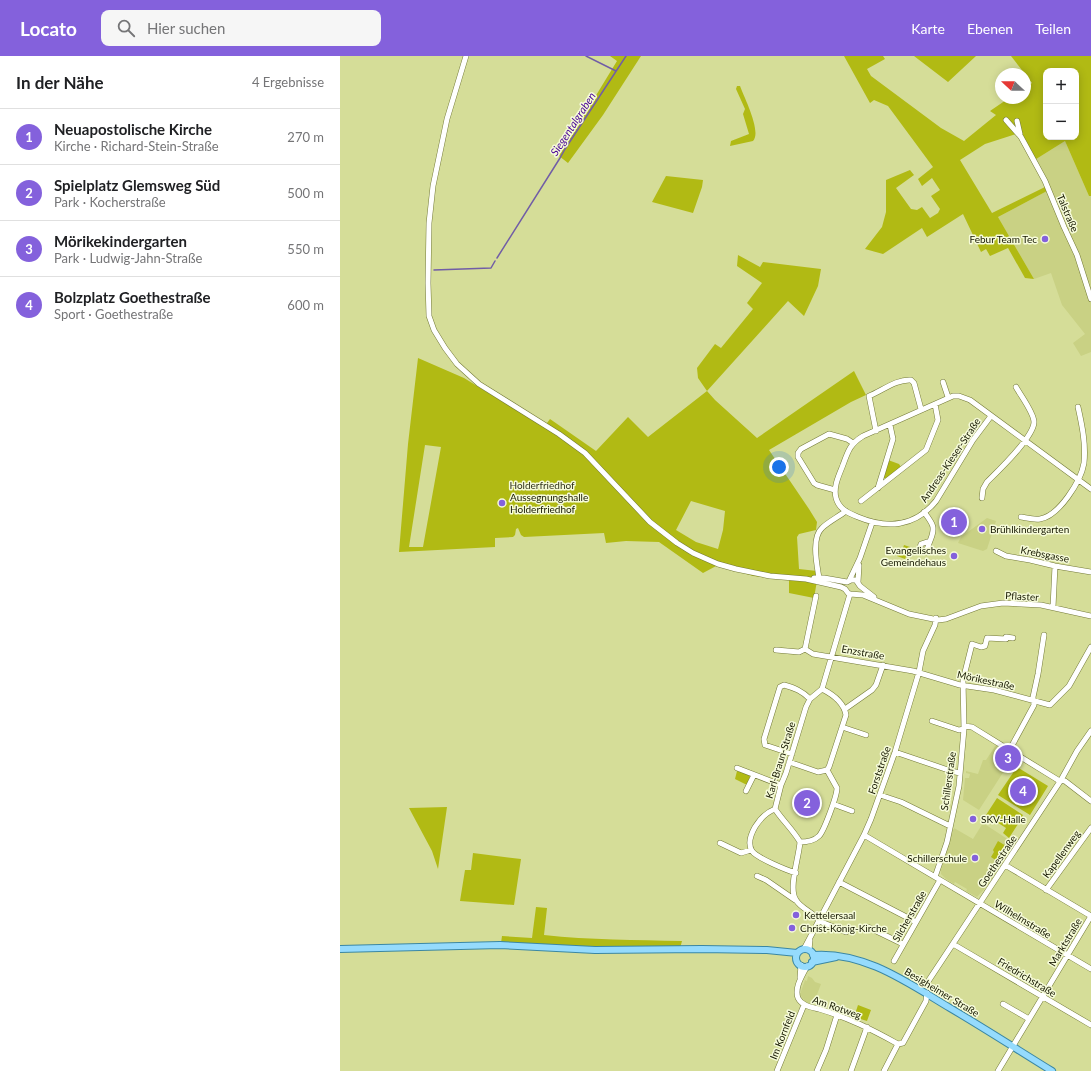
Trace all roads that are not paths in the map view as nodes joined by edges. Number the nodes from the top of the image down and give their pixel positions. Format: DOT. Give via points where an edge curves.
graph roads {
  1 [pos="466,56"];
  2 [pos="1006,120"];
  3 [pos="1017,121"];
  4 [pos="1021,137"];
  5 [pos="1091,300"];
  6 [pos="944,382"];
  7 [pos="1016,387"];
  8 [pos="948,397"];
  9 [pos="935,404"];
  10 [pos="1078,407"];
  11 [pos="921,409"];
  12 [pos="991,416"];
  13 [pos="890,426"];
  14 [pos="876,431"];
  15 [pos="1025,441"];
  16 [pos="853,443"];
  17 [pos="1078,480"];
  18 [pos="877,489"];
  19 [pos="1091,489"];
  20 [pos="835,490"];
  21 [pos="982,498"];
  22 [pos="861,501"];
  23 [pos="846,512"];
  24 [pos="924,512"];
  25 [pos="1021,516"];
  26 [pos="872,523"];
  27 [pos="930,541"];
  28 [pos="996,551"];
  29 [pos="860,558"];
  30 [pos="1055,566"];
  31 [pos="1091,572"];
  32 [pos="819,578"];
  33 [pos="806,579"];
  34 [pos="848,581"];
  35 [pos="859,584"];
  36 [pos="845,589"];
  37 [pos="853,594"];
  38 [pos="816,596"];
  39 [pos="881,602"];
  40 [pos="1053,607"];
  41 [pos="1091,613"];
  42 [pos="1084,614"];
  43 [pos="1091,616"];
  44 [pos="936,619"];
  45 [pos="1044,635"];
  46 [pos="1013,638"];
  47 [pos="1091,647"];
  48 [pos="805,649"];
  49 [pos="776,650"];
  50 [pos="832,656"];
  51 [pos="883,665"];
  52 [pos="919,672"];
  53 [pos="963,685"];
  54 [pos="822,689"];
  55 [pos="810,699"];
  56 [pos="1034,701"];
  57 [pos="845,709"];
  58 [pos="932,720"];
  59 [pos="842,727"];
  60 [pos="964,729"];
  61 [pos="1091,731"];
  62 [pos="866,735"];
  63 [pos="1009,751"];
  64 [pos="895,752"];
  65 [pos="792,754"];
  66 [pos="790,762"];
  67 [pos="737,768"];
  68 [pos="827,770"];
  69 [pos="960,773"];
  70 [pos="754,775"];
  71 [pos="1062,780"];
  72 [pos="781,785"];
  73 [pos="746,791"];
  74 [pos="880,795"];
  75 [pos="1091,801"];
  76 [pos="833,804"];
  77 [pos="776,809"];
  78 [pos="852,811"];
  79 [pos="950,826"];
  80 [pos="1091,828"];
  81 [pos="864,835"];
  82 [pos="800,842"];
  83 [pos="720,843"];
  84 [pos="751,850"];
  85 [pos="1005,865"];
  86 [pos="796,873"];
  87 [pos="757,876"];
  88 [pos="938,878"];
  89 [pos="839,882"];
  90 [pos="1046,890"];
  91 [pos="795,900"];
  92 [pos="980,904"];
  93 [pos="1091,916"];
  94 [pos="819,921"];
  95 [pos="916,922"];
  96 [pos="868,927"];
  97 [pos="846,932"];
  98 [pos="903,944"];
  99 [pos="953,944"];
  100 [pos="340,949"];
  101 [pos="808,951"];
  102 [pos="1067,955"];
  103 [pos="797,956"];
  104 [pos="837,956"];
  105 [pos="894,960"];
  106 [pos="807,964"];
  107 [pos="1091,969"];
  108 [pos="929,980"];
  109 [pos="927,994"];
  110 [pos="1043,997"];
  111 [pos="1003,1004"];
  112 [pos="804,1005"];
  113 [pos="837,1015"];
  114 [pos="1029,1019"];
  115 [pos="1091,1025"];
  116 [pos="867,1027"];
  117 [pos="898,1044"];
  118 [pos="1013,1047"];
  119 [pos="777,1071"];
  120 [pos="817,1071"];
  121 [pos="851,1071"];
  122 [pos="884,1071"];
  123 [pos="998,1071"];
  124 [pos="1052,1071"];
  1 -- 33 [label="street" via="447,119 430,210 429,307 437,336 457,364 471,378 576,445 650,522 677,543 699,555 736,569 759,575"];
  2 -- 4 [label="street, Talstraße"];
  3 -- 4 [label="street, Talstraße"];
  4 -- 5 [label="street, Talstraße" via="1045,181 1077,255"];
  6 -- 8 [label="street"];
  7 -- 15 [label="street" via="1034,423"];
  8 -- 9 [label="street"];
  8 -- 12 [label="street, Andreas-Kieser-Straße" via="965,397"];
  9 -- 11 [label="street"];
  9 -- 18 [label="street" via="938,420 926,450"];
  10 -- 17 [label="street" via="1084,431 1084,463"];
  11 -- 13 [label="street"];
  11 -- 14 [label="street" via="911,380 875,393 869,396"];
  12 -- 15 [label="street"];
  12 -- 24 [label="street, Andreas-Kieser-Straße" via="973,440 936,501"];
  13 -- 14 [label="street"];
  13 -- 18 [label="street" via="893,439"];
  14 -- 16 [label="street"];
  15 -- 17 [label="street"];
  15 -- 21 [label="street" via="987,482 982,489"];
  16 -- 20 [label="street"];
  16 -- 20 [label="street" via="829,434 798,453 814,483"];
  17 -- 19 [label="street"];
  17 -- 25 [label="street" via="1065,500 1049,515 1041,519"];
  18 -- 22 [label="street"];
  20 -- 23 [label="street" via="839,505"];
  23 -- 26 [label="street, Andreas-Kieser-Straße"];
  23 -- 32 [label="street" via="822,527 818,533 816,547"];
  24 -- 26 [label="street, Andreas-Kieser-Straße" via="901,523"];
  24 -- 27 [label="street" via="934,529"];
  26 -- 29 [label="street"];
  28 -- 30 [label="street, Krebsgasse" via="1006,556"];
  29 -- 34 [label="street"];
  29 -- 35 [label="street"];
  30 -- 31 [label="street, Krebsgasse"];
  30 -- 40 [label="street"];
  32 -- 33 [label="street"];
  32 -- 34 [label="street"];
  33 -- 36 [label="street"];
  34 -- 35 [label="street" via="854,580"];
  34 -- 36 [label="street"];
  35 -- 37 [label="street" via="860,588"];
  35 -- 39 [label="street"];
  36 -- 37 [label="street"];
  37 -- 39 [label="street"];
  37 -- 50 [label="street"];
  38 -- 48 [label="street"];
  39 -- 44 [label="street, Pflaster" via="909,614"];
  40 -- 42 [label="street, Pflaster"];
  40 -- 44 [label="street, Pflaster" via="990,604"];
  41 -- 42 [label="street"];
  42 -- 43 [label="street, Pflaster"];
  44 -- 52 [label="street, Forststraße" via="923,651"];
  45 -- 56 [label="street"];
  46 -- 53 [label="street, Schillerstraße" via="987,638 981,647 972,644"];
  47 -- 56 [label="street, Mörikestraße" via="1069,686 1050,705"];
  48 -- 49 [label="street, Enzstraße" via="798,652"];
  48 -- 50 [label="street, Enzstraße" via="813,654"];
  50 -- 51 [label="street, Enzstraße"];
  50 -- 54 [label="street"];
  51 -- 52 [label="street, Enzstraße"];
  51 -- 57 [label="street" via="872,690"];
  52 -- 53 [label="street, Mörikestraße"];
  52 -- 64 [label="street, Forststraße"];
  53 -- 56 [label="street, Mörikestraße"];
  53 -- 60 [label="street, Schillerstraße"];
  54 -- 55 [label="street, Karl-Braun-Straße"];
  54 -- 57 [label="street"];
  55 -- 65 [label="street, Karl-Braun-Straße"];
  55 -- 65 [label="street" via="795,688 784,685 780,687 764,739 765,744"];
  56 -- 63 [label="street"];
  57 -- 59 [label="street"];
  58 -- 60 [label="street" via="959,730"];
  59 -- 62 [label="street"];
  59 -- 68 [label="street"];
  60 -- 63 [label="street" via="972,727"];
  60 -- 69 [label="street, Schillerstraße"];
  61 -- 71 [label="street, Goethestraße"];
  63 -- 71 [label="street"];
  64 -- 69 [label="street"];
  64 -- 74 [label="street, Forststraße"];
  65 -- 66 [label="street, Karl-Braun-Straße"];
  66 -- 68 [label="street" via="818,772"];
  66 -- 72 [label="street, Karl-Braun-Straße"];
  67 -- 70 [label="street"];
  68 -- 76 [label="street" via="838,788"];
  69 -- 79 [label="street, Schillerstraße"];
  70 -- 72 [label="street"];
  70 -- 73 [label="street"];
  71 -- 75 [label="street"];
  71 -- 85 [label="street, Goethestraße"];
  72 -- 77 [label="street, Karl-Braun-Straße"];
  74 -- 79 [label="street" via="901,802"];
  74 -- 81 [label="street, Forststraße"];
  76 -- 78 [label="street"];
  76 -- 82 [label="street" via="820,836"];
  77 -- 82 [label="street, Karl-Braun-Straße"];
  77 -- 84 [label="street" via="770,811 756,826 750,839"];
  79 -- 88 [label="street, Schillerstraße"];
  80 -- 90 [label="street, Kapellenweg"];
  81 -- 88 [label="street, Wilhelmstraße"];
  81 -- 89 [label="street, Forststraße"];
  82 -- 86 [label="street"];
  83 -- 84 [label="street" via="741,853"];
  84 -- 86 [label="street" via="756,855"];
  85 -- 90 [label="street"];
  85 -- 92 [label="street, Goethestraße"];
  86 -- 91 [label="street" via="792,891"];
  87 -- 91 [label="street"];
  88 -- 92 [label="street, Wilhelmstraße"];
  88 -- 95 [label="street, Silcherstraße"];
  89 -- 94 [label="street, Forststraße"];
  89 -- 95 [label="street"];
  90 -- 93 [label="street"];
  91 -- 94 [label="street"];
  92 -- 99 [label="street, Goethestraße"];
  92 -- 102 [label="street, Wilhelmstraße"];
  93 -- 102 [label="street, Marktstraße"];
  94 -- 97 [label="street"];
  94 -- 101 [label="street, Forststraße" via="810,937"];
  95 -- 98 [label="street, Silcherstraße"];
  96 -- 98 [label="street"];
  98 -- 105 [label="street, Silcherstraße"];
  99 -- 108 [label="street, Goethestraße"];
  99 -- 110 [label="street, Friedrichstraße"];
  100 -- 103 [label="main road" via="507,945 595,950 779,951"];
  101 -- 103 [label="main road"];
  101 -- 104 [label="main road, Besigheimer Straße"];
  101 -- 106 [label="main road"];
  102 -- 107 [label="street, Wilhelmstraße"];
  102 -- 110 [label="street, Marktstraße"];
  103 -- 106 [label="main road" via="798,963"];
  104 -- 106 [label="main road"];
  104 -- 109 [label="main road, Besigheimer Straße" via="877,966"];
  106 -- 112 [label="street, Am Rotweg" via="797,990 797,995"];
  109 -- 117 [label="street" via="926,1001 903,1043"];
  109 -- 118 [label="main road, Besigheimer Straße"];
  110 -- 114 [label="street, Marktstraße"];
  110 -- 115 [label="street, Friedrichstraße"];
  111 -- 114 [label="street"];
  112 -- 113 [label="street, Am Rotweg"];
  112 -- 119 [label="street, Im Kornfeld"];
  113 -- 116 [label="street, Am Rotweg"];
  113 -- 120 [label="street"];
  114 -- 118 [label="street, Marktstraße"];
  116 -- 117 [label="street, Am Rotweg"];
  116 -- 121 [label="street, Am Rotweg"];
  117 -- 122 [label="street"];
  118 -- 123 [label="street, Marktstraße"];
  118 -- 124 [label="main road, Besigheimer Straße"];
}
